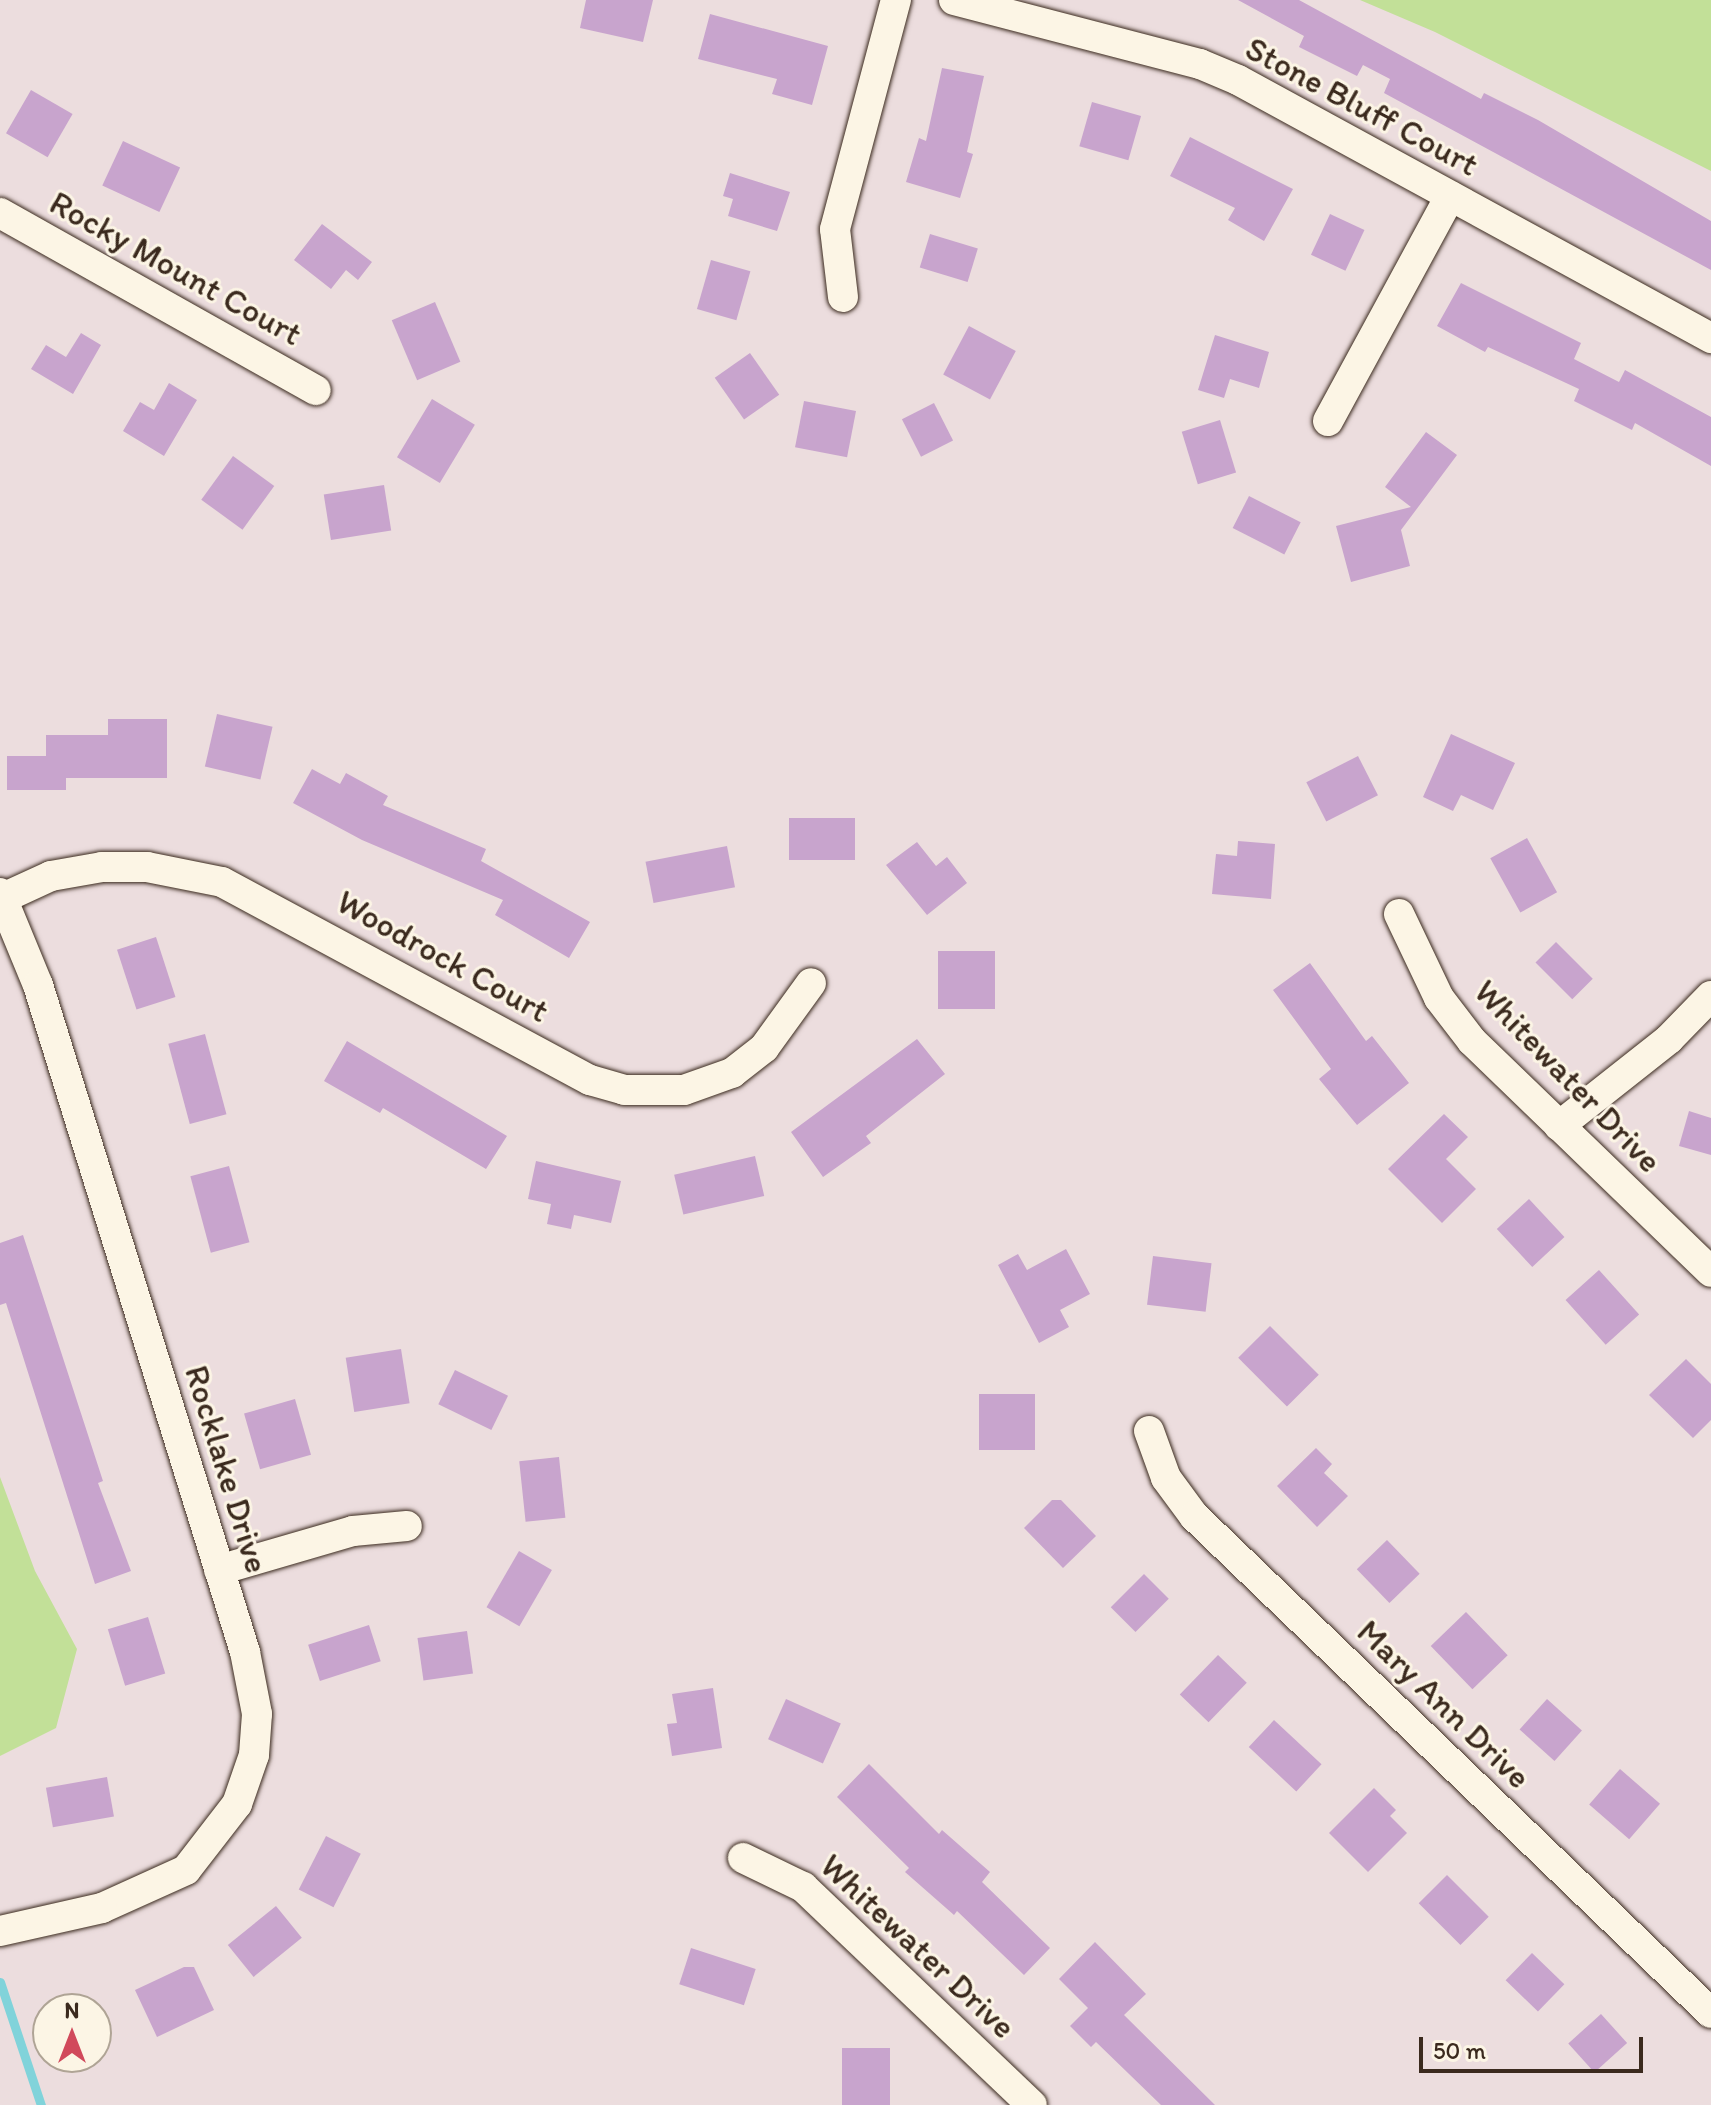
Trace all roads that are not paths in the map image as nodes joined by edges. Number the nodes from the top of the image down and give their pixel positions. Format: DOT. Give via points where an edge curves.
graph roads {
  1 [pos="896,0"];
  2 [pos="954,0"];
  3 [pos="1450,196"];
  4 [pos="0,213"];
  5 [pos="843,297"];
  6 [pos="1711,338"];
  7 [pos="316,390"];
  8 [pos="1328,421"];
  9 [pos="2,896"];
  10 [pos="1399,914"];
  11 [pos="811,983"];
  12 [pos="1711,996"];
  13 [pos="1559,1126"];
  14 [pos="1711,1272"];
  15 [pos="1149,1431"];
  16 [pos="407,1526"];
  17 [pos="219,1570"];
  18 [pos="743,1858"];
  19 [pos="0,1931"];
  20 [pos="1711,2013"];
  21 [pos="1018,2101"];
  1 -- 5 [label="street" via="835,229"];
  2 -- 3 [label="street, Stone Bluff Court" via="1200,64"];
  3 -- 6 [label="street, Stone Bluff Court"];
  3 -- 8 [label="street"];
  4 -- 7 [label="street, Rocky Mount Court"];
  9 -- 11 [label="street, Woodrock Court" via="51,876 102,867 147,867 222,882 590,1080 624,1090 684,1090 732,1073 764,1048"];
  9 -- 17 [label="street, Rocklake Drive" via="38,985"];
  10 -- 13 [label="street, Whitewater Drive" via="1439,998 1472,1041"];
  12 -- 13 [label="street" via="1669,1039"];
  13 -- 14 [label="street, Whitewater Drive"];
  15 -- 20 [label="street, Mary Ann Drive" via="1166,1478 1194,1516"];
  16 -- 17 [label="street" via="353,1531"];
  17 -- 19 [label="street, Rocklake Drive" via="245,1652 257,1714 254,1755 226,1824 186,1870 158,1887 102,1908"];
  18 -- 21 [label="street, Whitewater Drive" via="803,1887"];
}
